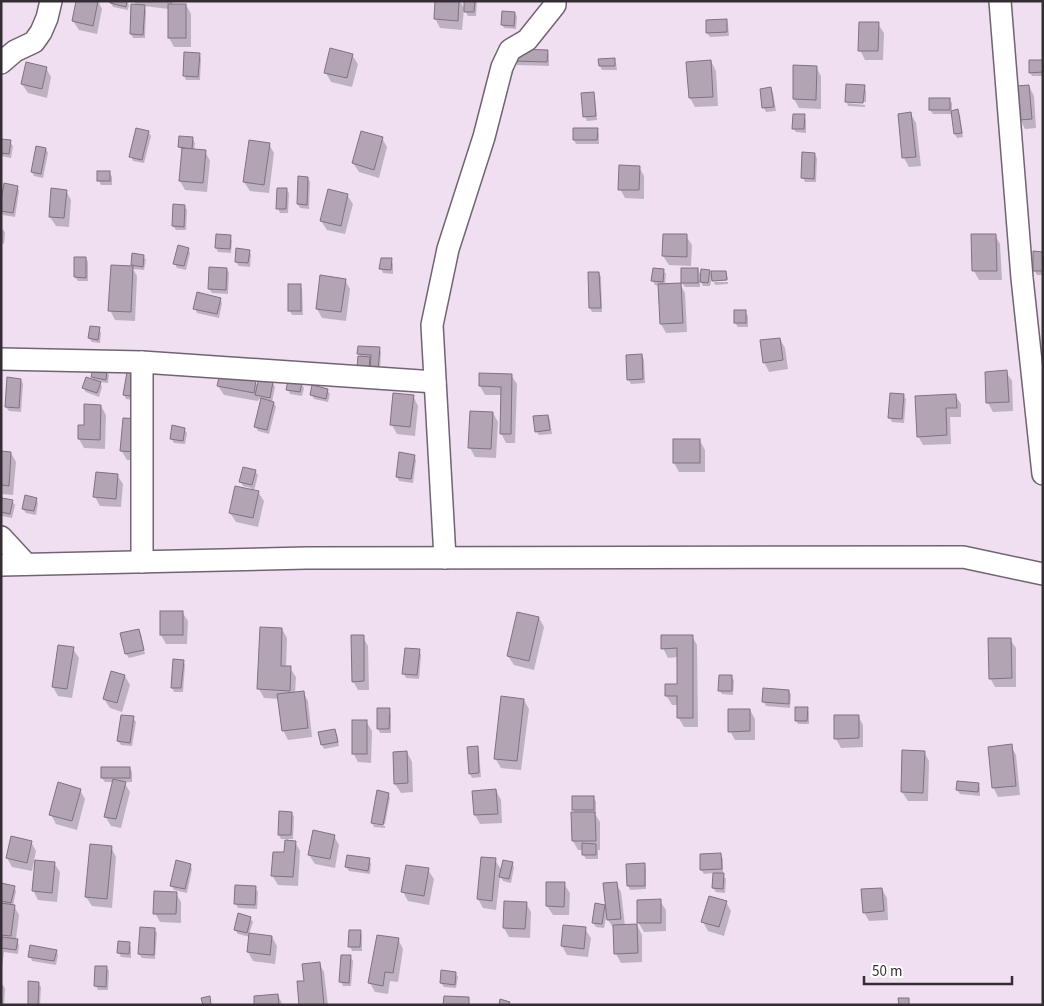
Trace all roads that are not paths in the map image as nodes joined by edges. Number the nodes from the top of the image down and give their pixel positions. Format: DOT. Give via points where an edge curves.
graph roads {
  1 [pos="51,1"];
  2 [pos="555,1"];
  3 [pos="1000,1"];
  4 [pos="1,63"];
  5 [pos="1,359"];
  6 [pos="142,362"];
  7 [pos="435,382"];
  8 [pos="1043,474"];
  9 [pos="1,536"];
  10 [pos="445,558"];
  11 [pos="142,562"];
  12 [pos="26,564"];
  13 [pos="1,565"];
  14 [pos="1043,574"];
  1 -- 4 [label="street" via="47,18 34,42 15,51"];
  2 -- 7 [label="street" via="527,40 510,50 502,67 484,137 448,249 432,325"];
  3 -- 8 [label="street" via="1022,278"];
  5 -- 6 [label="street"];
  6 -- 7 [label="street"];
  6 -- 11 [label="street"];
  7 -- 10 [label="street"];
  9 -- 12 [label="street"];
  10 -- 11 [label="street"];
  10 -- 14 [label="street" via="963,557"];
  11 -- 12 [label="street"];
  12 -- 13 [label="street"];
}
